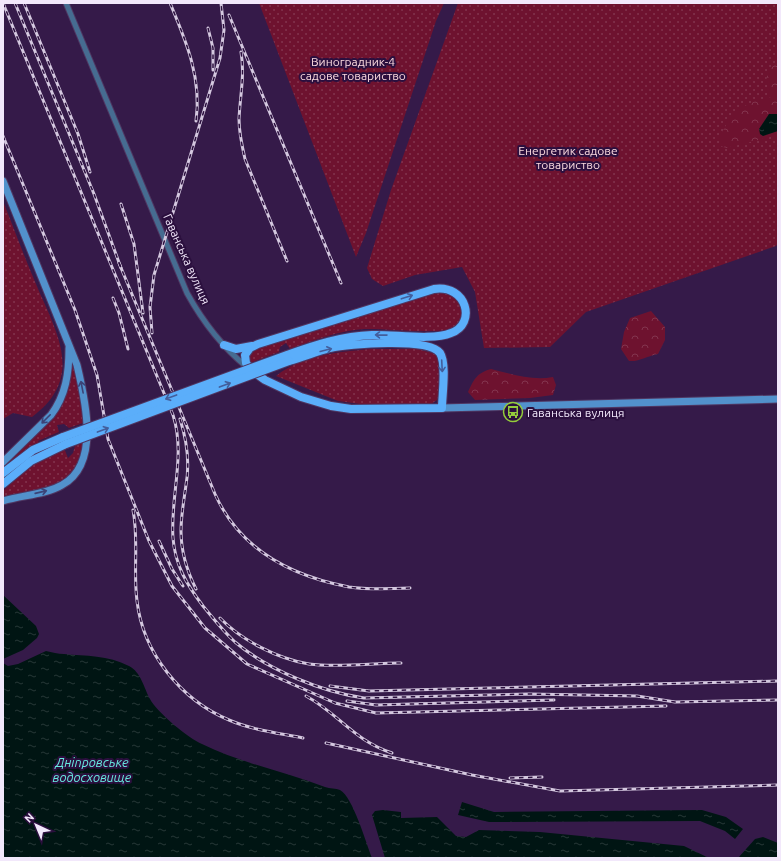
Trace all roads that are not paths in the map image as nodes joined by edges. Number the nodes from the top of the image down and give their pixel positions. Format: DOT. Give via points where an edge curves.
graph roads {
  1 [pos="66,3"];
  2 [pos="3,181"];
  3 [pos="69,344"];
  4 [pos="258,344"];
  5 [pos="224,346"];
  6 [pos="288,358"];
  7 [pos="251,370"];
  8 [pos="778,399"];
  9 [pos="442,408"];
  10 [pos="65,440"];
  11 [pos="3,462"];
  12 [pos="3,473"];
  13 [pos="3,484"];
  14 [pos="3,501"];
  1 -- 5 [label="street, Гаванська вулиця" via="187,293 205,324"];
  2 -- 3 [label="main road"];
  3 -- 11 [label="main road, one-way" via="69,371 57,407"];
  14 -- 3 [label="main road, one-way" via="62,486 77,472 84,459 87,444 84,398 77,365"];
  4 -- 5 [label="main road" via="236,349"];
  4 -- 6 [label="main road, one-way" via="443,288 450,289 462,299 465,310 464,322 460,328 444,335 372,334 344,337 317,344"];
  4 -- 7 [label="main road" via="250,348 245,355 246,363"];
  5 -- 7 [label="street, Гаванська вулиця"];
  6 -- 9 [label="main road, one-way" via="330,348 357,345 431,346 437,350 443,361"];
  6 -- 10 [label="main road, bridge"];
  7 -- 9 [label="main road, Гаванська вулиця" via="276,386 330,406 351,409"];
  8 -- 9 [label="main road, Гаванська вулиця"];
  10 -- 12 [label="main road" via="33,450"];
  10 -- 13 [label="main road" via="31,461"];
}
